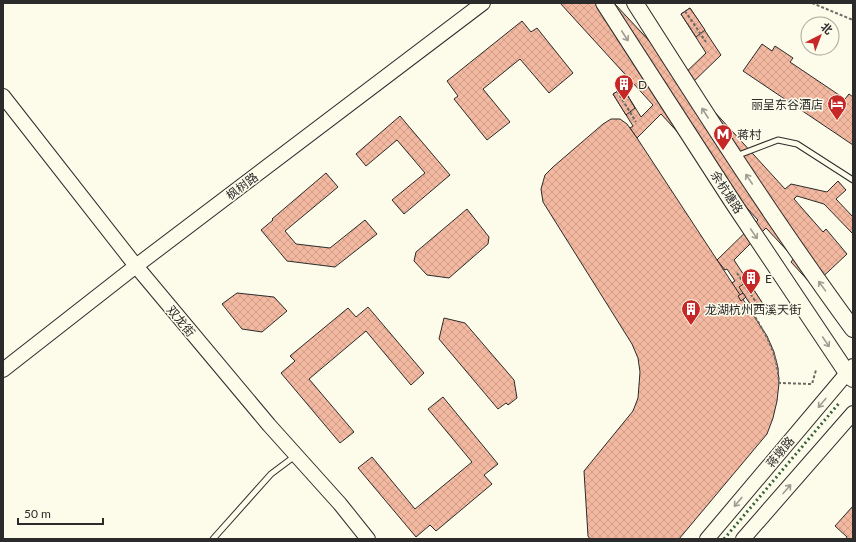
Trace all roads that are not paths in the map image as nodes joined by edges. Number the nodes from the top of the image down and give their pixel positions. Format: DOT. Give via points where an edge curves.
graph roads {
  1 [pos="482,3"];
  2 [pos="604,3"];
  3 [pos="635,3"];
  4 [pos="3,96"];
  5 [pos="734,157"];
  6 [pos="853,180"];
  7 [pos="136,266"];
  8 [pos="853,329"];
  9 [pos="3,370"];
  10 [pos="851,373"];
  11 [pos="853,413"];
  12 [pos="296,456"];
  13 [pos="213,539"];
  14 [pos="368,539"];
  15 [pos="707,539"];
  16 [pos="743,539"];
  1 -- 7 [label="street, 枫树路"];
  2 -- 10 [label="main road, 余杭塘路, one-way" via="736,208"];
  5 -- 3 [label="main road, 余杭塘路, one-way"];
  4 -- 7 [label="street, 双龙街"];
  5 -- 6 [label="lane" via="778,140 796,144"];
  8 -- 5 [label="main road, 余杭塘路, one-way"];
  7 -- 9 [label="street, 枫树路"];
  7 -- 12 [label="street, 双龙街"];
  10 -- 15 [label="street, 蒋墩路, one-way"];
  16 -- 11 [label="street, one-way"];
  12 -- 13 [label="lane" via="271,474"];
  12 -- 14 [label="street, 双龙街"];
}
